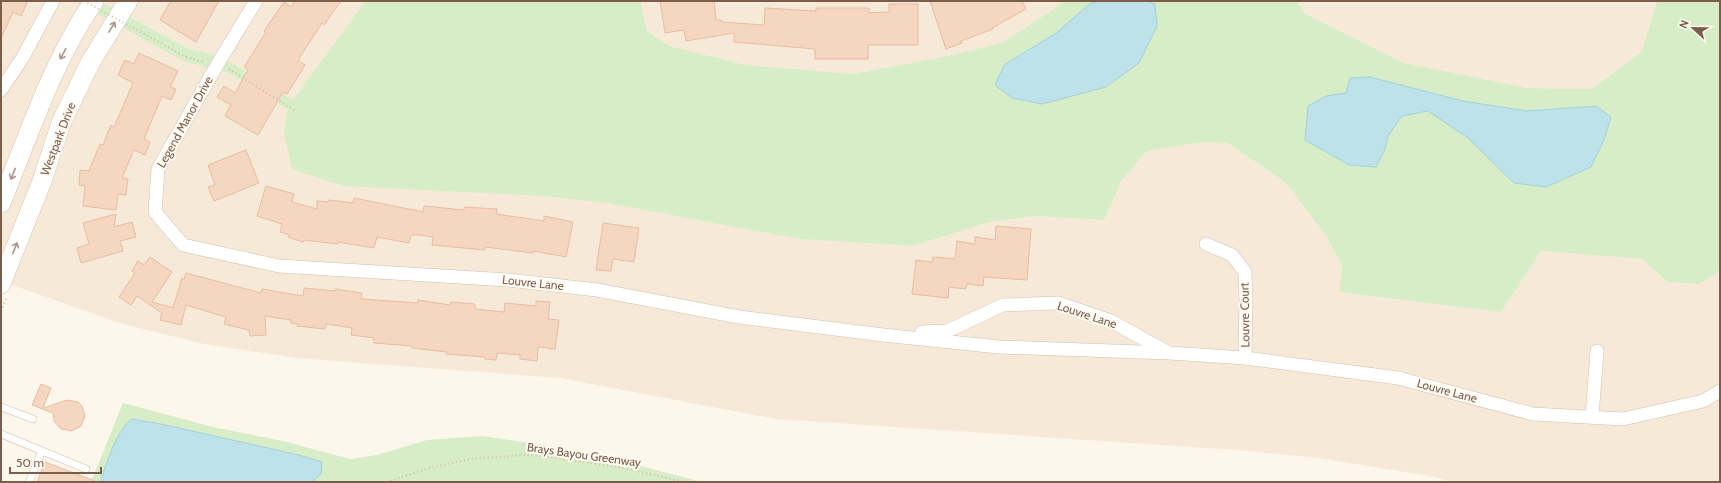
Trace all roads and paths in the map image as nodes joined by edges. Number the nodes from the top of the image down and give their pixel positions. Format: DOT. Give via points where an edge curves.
graph roads {
  1 [pos="53,1"];
  2 [pos="84,1"];
  3 [pos="94,1"];
  4 [pos="128,1"];
  5 [pos="256,1"];
  6 [pos="217,65"];
  7 [pos="1,90"];
  8 [pos="297,112"];
  9 [pos="1,203"];
  10 [pos="1206,244"];
  11 [pos="183,245"];
  12 [pos="1,284"];
  13 [pos="883,335"];
  14 [pos="1597,351"];
  15 [pos="1169,353"];
  16 [pos="1246,358"];
  17 [pos="1720,391"];
  18 [pos="1,407"];
  19 [pos="1592,417"];
  20 [pos="32,419"];
  21 [pos="1,434"];
  22 [pos="42,451"];
  23 [pos="86,469"];
  24 [pos="29,482"];
  25 [pos="387,482"];
  26 [pos="684,482"];
  1 -- 7 [label="street" via="23,57"];
  2 -- 6 [label="path, bridge" via="186,57"];
  3 -- 9 [label="main road, one-way" via="81,19 59,61"];
  12 -- 4 [label="main road, Westpark Drive, one-way" via="62,123 90,63"];
  5 -- 6 [label="street, Legend Manor Drive"];
  6 -- 8 [label="path" via="233,70"];
  6 -- 11 [label="street, Legend Manor Drive" via="158,169 155,212"];
  10 -- 16 [label="street, Louvre Court" via="1232,255 1245,272"];
  11 -- 13 [label="street, Louvre Lane" via="279,266 508,280 597,290 740,317"];
  13 -- 15 [label="street, Louvre Lane" via="999,347"];
  13 -- 15 [label="street, Louvre Lane" via="947,331 1003,305 1058,303 1111,321"];
  14 -- 19 [label="street"];
  15 -- 16 [label="street, Louvre Lane"];
  16 -- 19 [label="street, Louvre Lane" via="1398,378 1533,414"];
  17 -- 19 [label="street, Louvre Lane" via="1703,401 1623,419"];
  18 -- 20 [label="lane"];
  21 -- 22 [label="lane"];
  22 -- 23 [label="lane"];
  22 -- 24 [label="lane"];
  25 -- 26 [label="path, Brays Bayou Greenway" via="442,465 518,455 619,467"];
}
